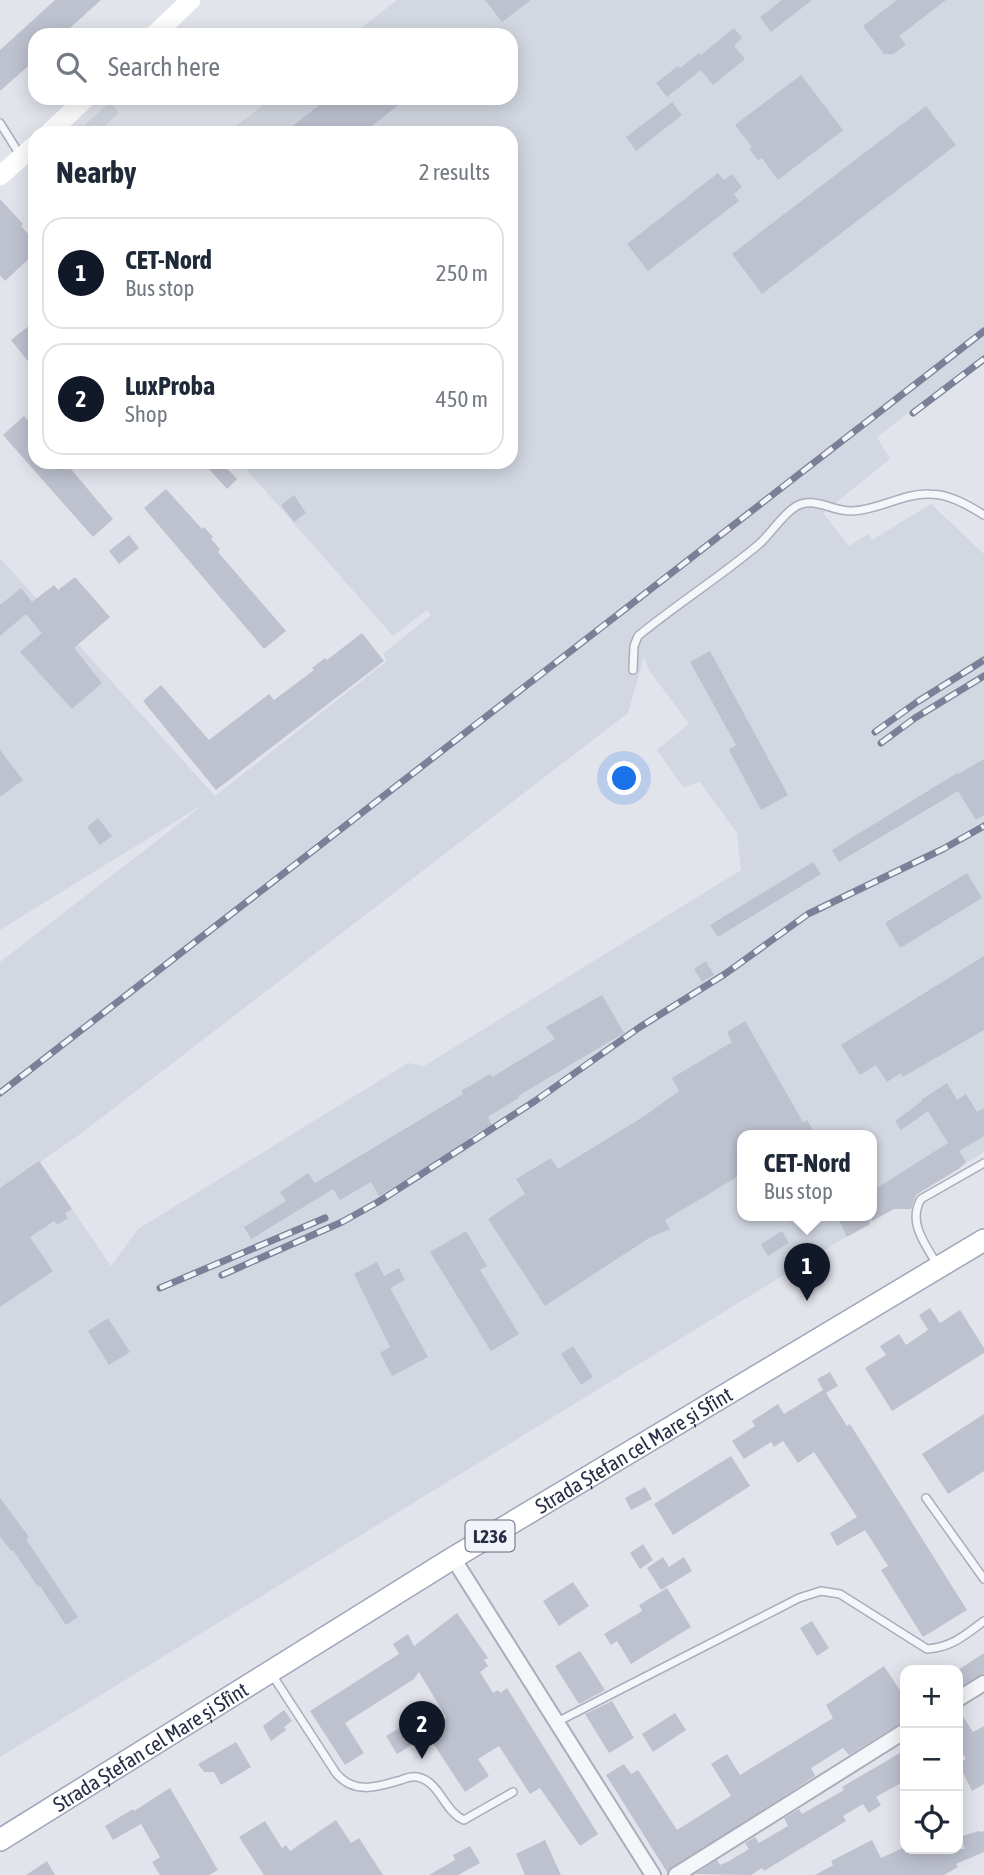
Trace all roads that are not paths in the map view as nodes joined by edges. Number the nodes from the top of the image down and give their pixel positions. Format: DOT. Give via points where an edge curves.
graph roads {
  1 [pos="191,0"];
  2 [pos="161,28"];
  3 [pos="79,105"];
  4 [pos="0,123"];
  5 [pos="56,126"];
  6 [pos="28,151"];
  7 [pos="0,176"];
  8 [pos="984,515"];
  9 [pos="633,670"];
  10 [pos="984,1163"];
  11 [pos="984,1240"];
  12 [pos="938,1267"];
  13 [pos="926,1498"];
  14 [pos="453,1558"];
  15 [pos="984,1578"];
  16 [pos="984,1621"];
  17 [pos="270,1672"];
  18 [pos="984,1683"];
  19 [pos="963,1696"];
  20 [pos="556,1722"];
  21 [pos="900,1734"];
  22 [pos="513,1792"];
  23 [pos="0,1840"];
  24 [pos="653,1875"];
  25 [pos="676,1875"];
  1 -- 2 [label="street"];
  3 -- 5 [label="street"];
  4 -- 6 [label="lane"];
  6 -- 7 [label="street"];
  8 -- 9 [label="lane" via="954,499 929,494 851,511 816,502 796,506 760,543 638,636"];
  10 -- 12 [label="lane" via="921,1199 916,1208 915,1223"];
  11 -- 12 [label="main road, Strada Ștefan cel Mare și Sfînt / L236"];
  12 -- 14 [label="main road, Strada Ștefan cel Mare și Sfînt / L236"];
  13 -- 15 [label="lane"];
  14 -- 17 [label="main road, Strada Ștefan cel Mare și Sfînt / L236"];
  14 -- 20 [label="street"];
  16 -- 20 [label="lane" via="954,1643 927,1649 840,1594 821,1591"];
  17 -- 22 [label="lane" via="336,1773 351,1786 374,1788 413,1776 421,1778 464,1820"];
  17 -- 23 [label="main road, Strada Ștefan cel Mare și Sfînt / L236"];
  18 -- 19 [label="street"];
  20 -- 24 [label="street"];
  21 -- 25 [label="street"];
}
